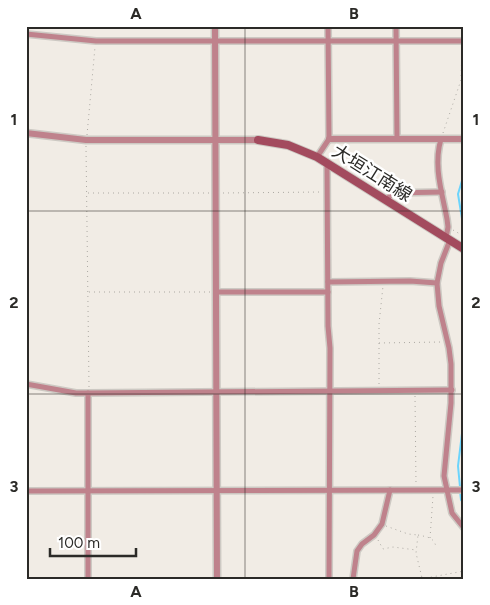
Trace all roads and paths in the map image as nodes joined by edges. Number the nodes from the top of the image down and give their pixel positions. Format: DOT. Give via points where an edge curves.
graph roads {
  1 [pos="215,26"];
  2 [pos="328,26"];
  3 [pos="396,26"];
  4 [pos="462,26"];
  5 [pos="26,34"];
  6 [pos="396,40"];
  7 [pos="96,41"];
  8 [pos="215,41"];
  9 [pos="328,41"];
  10 [pos="462,41"];
  11 [pos="26,133"];
  12 [pos="216,139"];
  13 [pos="329,139"];
  14 [pos="396,139"];
  15 [pos="441,139"];
  16 [pos="464,139"];
  17 [pos="86,140"];
  18 [pos="258,140"];
  19 [pos="317,157"];
  20 [pos="327,162"];
  21 [pos="327,192"];
  22 [pos="442,192"];
  23 [pos="88,193"];
  24 [pos="216,193"];
  25 [pos="387,200"];
  26 [pos="448,227"];
  27 [pos="464,234"];
  28 [pos="448,239"];
  29 [pos="464,249"];
  30 [pos="328,282"];
  31 [pos="383,282"];
  32 [pos="437,284"];
  33 [pos="88,292"];
  34 [pos="216,292"];
  35 [pos="328,292"];
  36 [pos="447,341"];
  37 [pos="379,343"];
  38 [pos="26,384"];
  39 [pos="329,390"];
  40 [pos="378,390"];
  41 [pos="415,390"];
  42 [pos="452,390"];
  43 [pos="216,391"];
  44 [pos="88,393"];
  45 [pos="88,490"];
  46 [pos="217,490"];
  47 [pos="330,490"];
  48 [pos="390,490"];
  49 [pos="416,490"];
  50 [pos="433,490"];
  51 [pos="446,490"];
  52 [pos="464,490"];
  53 [pos="26,491"];
  54 [pos="382,524"];
  55 [pos="464,528"];
  56 [pos="376,533"];
  57 [pos="418,535"];
  58 [pos="430,538"];
  59 [pos="436,547"];
  60 [pos="416,550"];
  61 [pos="464,571"];
  62 [pos="422,578"];
  63 [pos="88,579"];
  64 [pos="217,579"];
  65 [pos="330,579"];
  66 [pos="353,579"];
  1 -- 8 [label="street"];
  2 -- 9 [label="street"];
  3 -- 6 [label="street"];
  4 -- 10 [label="path"];
  5 -- 7 [label="street"];
  6 -- 9 [label="street"];
  6 -- 10 [label="street"];
  6 -- 14 [label="street"];
  7 -- 8 [label="street"];
  7 -- 17 [label="path"];
  8 -- 9 [label="street"];
  8 -- 12 [label="street"];
  9 -- 13 [label="street"];
  10 -- 15 [label="path" via="461,80"];
  11 -- 17 [label="street"];
  12 -- 17 [label="street"];
  12 -- 18 [label="street"];
  12 -- 24 [label="street"];
  13 -- 14 [label="street"];
  13 -- 19 [label="street"];
  14 -- 15 [label="street"];
  15 -- 16 [label="street"];
  15 -- 22 [label="street" via="437,167"];
  17 -- 23 [label="path"];
  18 -- 19 [label="main road, 大垣江南線" via="288,145"];
  19 -- 20 [label="main road, 大垣江南線"];
  20 -- 21 [label="street"];
  20 -- 25 [label="main road, 大垣江南線"];
  21 -- 24 [label="path"];
  21 -- 30 [label="street"];
  22 -- 25 [label="street" via="392,193"];
  22 -- 26 [label="street"];
  23 -- 24 [label="path"];
  23 -- 33 [label="path"];
  24 -- 34 [label="street"];
  25 -- 28 [label="main road, 大垣江南線"];
  26 -- 27 [label="path"];
  26 -- 28 [label="street"];
  28 -- 29 [label="main road, 大垣江南線"];
  28 -- 32 [label="street"];
  30 -- 31 [label="street"];
  30 -- 35 [label="street"];
  31 -- 32 [label="street"];
  31 -- 37 [label="path"];
  32 -- 36 [label="street"];
  33 -- 34 [label="path"];
  33 -- 44 [label="path"];
  34 -- 35 [label="street"];
  34 -- 43 [label="street"];
  35 -- 39 [label="street"];
  36 -- 37 [label="path"];
  36 -- 42 [label="street"];
  37 -- 40 [label="path"];
  38 -- 44 [label="street"];
  39 -- 40 [label="street"];
  39 -- 43 [label="street"];
  39 -- 47 [label="street"];
  40 -- 41 [label="street"];
  41 -- 42 [label="street"];
  41 -- 49 [label="path"];
  42 -- 51 [label="street" via="448,447 443,467"];
  43 -- 44 [label="street"];
  43 -- 46 [label="street"];
  44 -- 45 [label="street"];
  45 -- 46 [label="street"];
  45 -- 53 [label="street"];
  45 -- 63 [label="street"];
  46 -- 47 [label="street"];
  46 -- 64 [label="street"];
  47 -- 48 [label="street"];
  47 -- 65 [label="street"];
  48 -- 49 [label="street"];
  48 -- 54 [label="street"];
  49 -- 50 [label="street"];
  50 -- 51 [label="street"];
  50 -- 58 [label="path"];
  51 -- 52 [label="street"];
  51 -- 55 [label="street" via="452,512"];
  54 -- 56 [label="street"];
  54 -- 57 [label="path"];
  56 -- 60 [label="path" via="383,549"];
  56 -- 66 [label="street" via="357,551"];
  57 -- 58 [label="path"];
  57 -- 60 [label="path"];
  58 -- 59 [label="path"];
  60 -- 62 [label="path"];
  61 -- 62 [label="path"];
}
